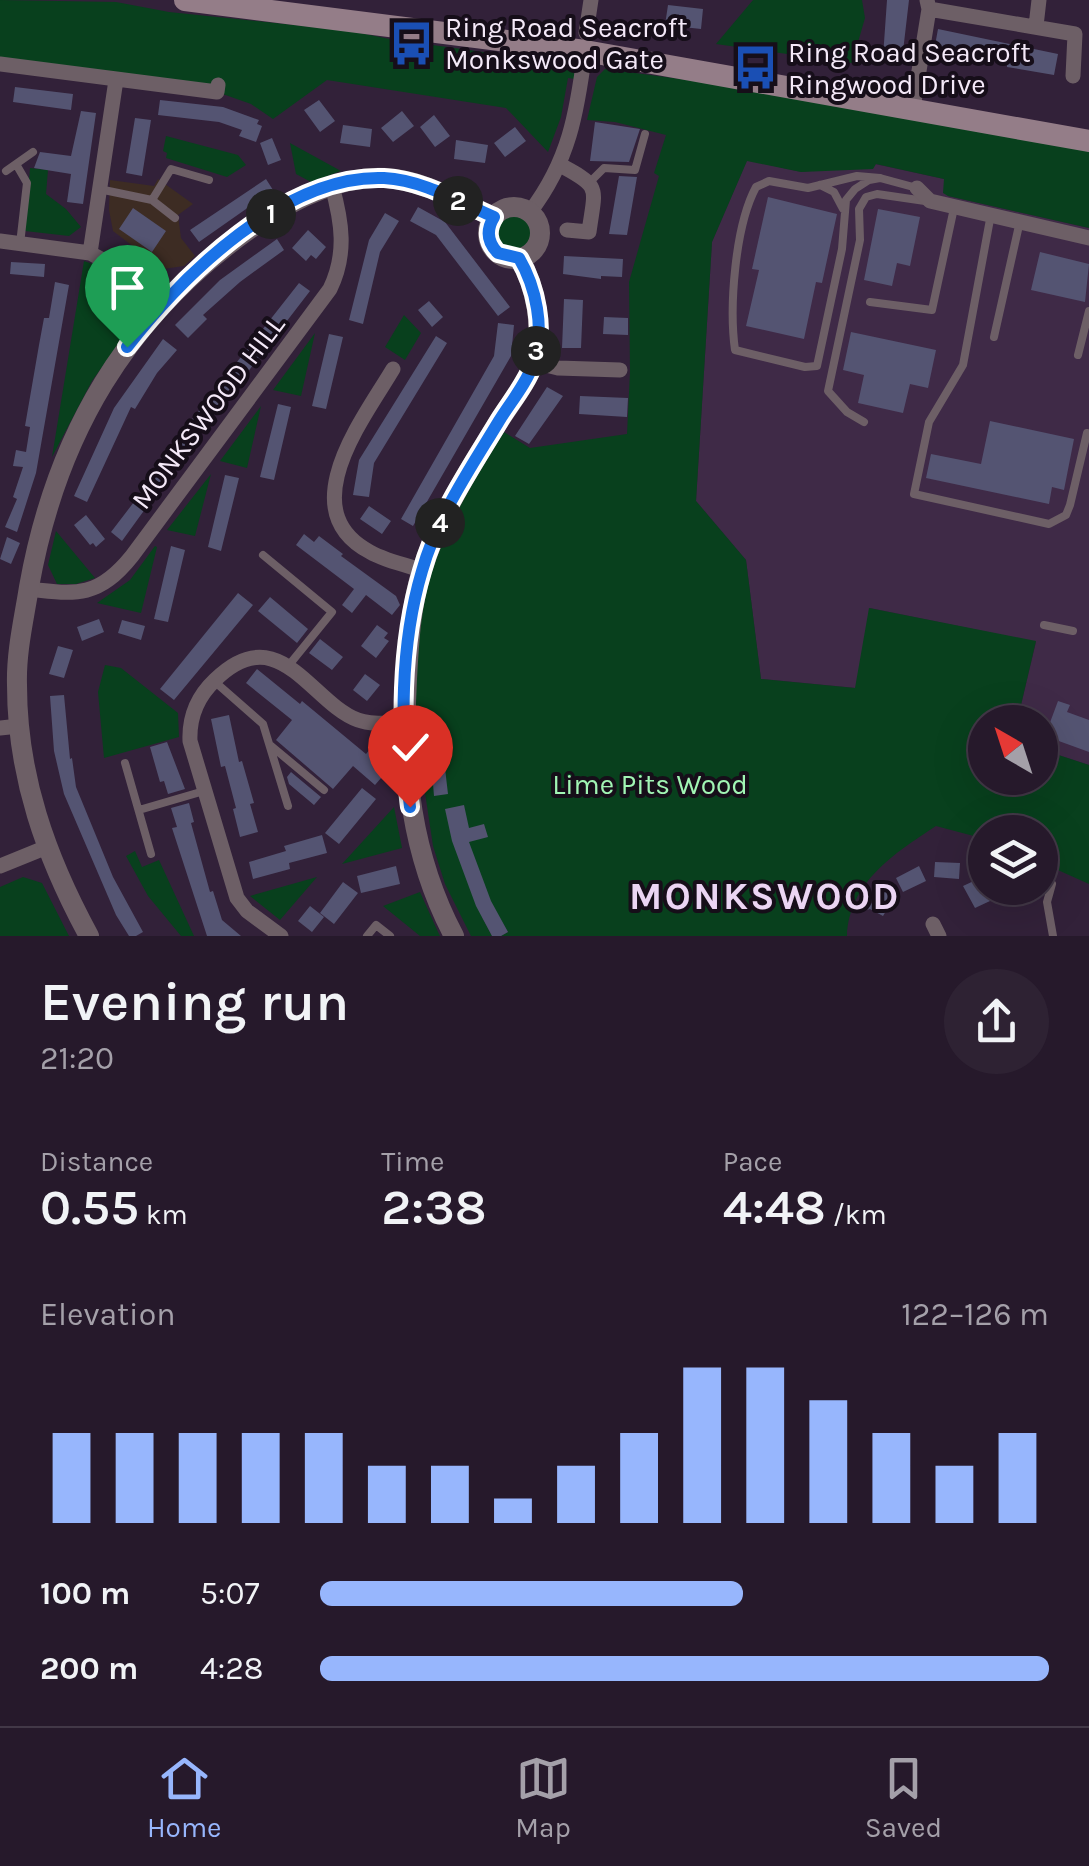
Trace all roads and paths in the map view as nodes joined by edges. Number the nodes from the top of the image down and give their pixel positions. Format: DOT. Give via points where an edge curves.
graph roads {
  1 [pos="185,0"];
  2 [pos="196,0"];
  3 [pos="591,0"];
  4 [pos="1039,0"];
  5 [pos="928,5"];
  6 [pos="1036,26"];
  7 [pos="586,42"];
  8 [pos="0,64"];
  9 [pos="1073,76"];
  10 [pos="116,80"];
  11 [pos="218,84"];
  12 [pos="914,108"];
  13 [pos="645,134"];
  14 [pos="1089,141"];
  15 [pos="33,152"];
  16 [pos="16,164"];
  17 [pos="560,164"];
  18 [pos="6,171"];
  19 [pos="880,178"];
  20 [pos="209,180"];
  21 [pos="590,182"];
  22 [pos="332,186"];
  23 [pos="820,186"];
  24 [pos="917,188"];
  25 [pos="100,189"];
  26 [pos="152,200"];
  27 [pos="930,201"];
  28 [pos="954,208"];
  29 [pos="530,212"];
  30 [pos="844,212"];
  31 [pos="991,214"];
  32 [pos="494,217"];
  33 [pos="175,218"];
  34 [pos="1020,220"];
  35 [pos="566,230"];
  36 [pos="1089,238"];
  37 [pos="0,241"];
  38 [pos="20,244"];
  39 [pos="90,253"];
  40 [pos="519,258"];
  41 [pos="870,302"];
  42 [pos="159,306"];
  43 [pos="1089,311"];
  44 [pos="994,337"];
  45 [pos="1078,355"];
  46 [pos="534,362"];
  47 [pos="394,369"];
  48 [pos="620,370"];
  49 [pos="864,422"];
  50 [pos="1086,433"];
  51 [pos="264,555"];
  52 [pos="422,570"];
  53 [pos="29,589"];
  54 [pos="1044,625"];
  55 [pos="1073,630"];
  56 [pos="289,666"];
  57 [pos="214,681"];
  58 [pos="404,723"];
  59 [pos="10,727"];
  60 [pos="269,744"];
  61 [pos="125,763"];
  62 [pos="324,790"];
  63 [pos="204,791"];
  64 [pos="288,806"];
  65 [pos="140,810"];
  66 [pos="47,847"];
  67 [pos="150,854"];
  68 [pos="0,866"];
  69 [pos="1048,905"];
  70 [pos="89,936"];
  71 [pos="281,936"];
  72 [pos="366,936"];
  73 [pos="390,936"];
  74 [pos="454,936"];
  75 [pos="1054,936"];
  1 -- 2 [label="main road"];
  2 -- 7 [label="main road"];
  3 -- 7 [label="street"];
  4 -- 6 [label="street"];
  5 -- 6 [label="street"];
  5 -- 12 [label="street"];
  6 -- 9 [label="street" via="1075,34"];
  7 -- 12 [label="main road"];
  7 -- 17 [label="street" via="576,118"];
  8 -- 10 [label="street"];
  10 -- 11 [label="street" via="217,92"];
  10 -- 25 [label="street"];
  12 -- 14 [label="main road"];
  13 -- 21 [label="lane" via="635,170 604,168"];
  15 -- 16 [label="lane"];
  16 -- 18 [label="lane"];
  16 -- 38 [label="lane" via="27,183"];
  17 -- 21 [label="street"];
  17 -- 29 [label="street"];
  19 -- 23 [label="lane" via="857,176"];
  19 -- 24 [label="lane"];
  19 -- 30 [label="lane" via="854,189"];
  20 -- 26 [label="lane" via="171,168"];
  21 -- 35 [label="street" via="589,232"];
  22 -- 32 [label="street" via="404,181"];
  22 -- 42 [label="street" via="244,233"];
  22 -- 53 [label="street, MONKSWOOD HILL" via="343,238 330,289 124,566 104,584 76,593"];
  23 -- 30 [label="lane" via="834,192"];
  23 -- 30 [label="lane" via="769,182 752,194 732,293 735,350 816,366"];
  24 -- 27 [label="street"];
  25 -- 26 [label="lane"];
  25 -- 39 [label="street"];
  26 -- 33 [label="lane"];
  27 -- 28 [label="street"];
  27 -- 49 [label="lane" via="876,194 859,209 860,240 828,391"];
  28 -- 31 [label="street"];
  28 -- 41 [label="lane" via="932,310"];
  29 -- 32 [label="street" via="508,207"];
  29 -- 40 [label="street" via="540,238"];
  31 -- 34 [label="street"];
  31 -- 50 [label="lane" via="962,365 929,422 914,494 1049,524 1070,505"];
  32 -- 40 [label="street" via="492,247"];
  34 -- 36 [label="street"];
  34 -- 44 [label="lane"];
  37 -- 38 [label="street"];
  38 -- 39 [label="street"];
  39 -- 42 [label="street" via="121,270"];
  40 -- 46 [label="street" via="537,310"];
  42 -- 53 [label="street" via="70,443 48,501"];
  43 -- 45 [label="lane"];
  46 -- 48 [label="street"];
  46 -- 52 [label="street" via="460,484"];
  47 -- 52 [label="street" via="340,461 334,503 359,545"];
  51 -- 56 [label="lane" via="332,612"];
  52 -- 58 [label="street" via="409,636"];
  53 -- 59 [label="street"];
  54 -- 55 [label="lane"];
  56 -- 57 [label="street" via="256,659 234,664"];
  56 -- 58 [label="street" via="359,720"];
  57 -- 60 [label="lane" via="263,724"];
  57 -- 63 [label="street" via="189,720"];
  58 -- 74 [label="street" via="415,831"];
  59 -- 66 [label="street"];
  60 -- 62 [label="lane"];
  60 -- 64 [label="lane"];
  61 -- 65 [label="lane"];
  63 -- 65 [label="lane"];
  63 -- 71 [label="street" via="237,898"];
  65 -- 67 [label="lane"];
  66 -- 68 [label="street"];
  66 -- 70 [label="street"];
  69 -- 75 [label="lane"];
  72 -- 73 [label="lane" via="376,925"];
}
